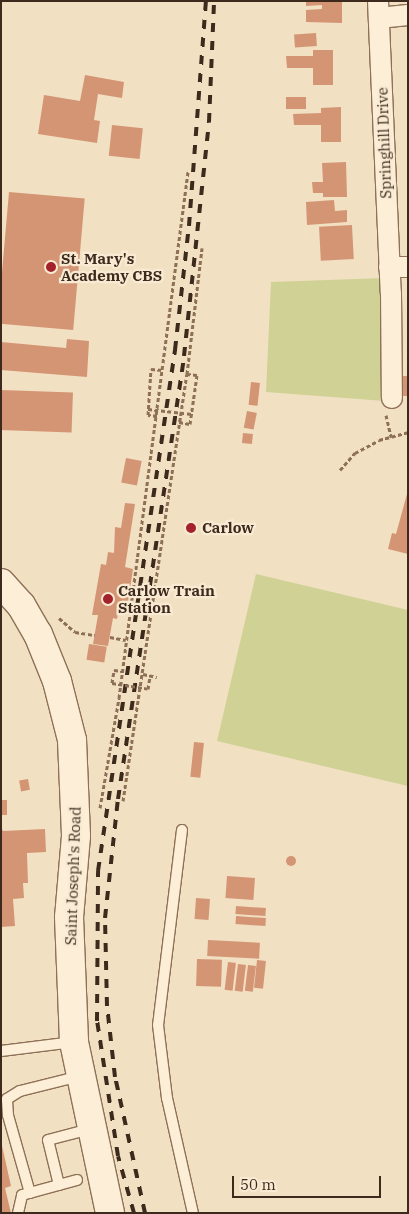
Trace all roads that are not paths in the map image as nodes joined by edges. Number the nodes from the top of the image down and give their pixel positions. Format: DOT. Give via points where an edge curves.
graph roads {
  1 [pos="378,10"];
  2 [pos="408,16"];
  3 [pos="398,267"];
  4 [pos="392,398"];
  5 [pos="1,583"];
  6 [pos="182,830"];
  7 [pos="74,1042"];
  8 [pos="1,1051"];
  9 [pos="80,1076"];
  10 [pos="90,1129"];
  11 [pos="77,1180"];
  12 [pos="59,1184"];
  13 [pos="30,1193"];
  14 [pos="18,1213"];
  15 [pos="110,1213"];
  16 [pos="193,1213"];
  1 -- 2 [label="street"];
  1 -- 3 [label="street, Springhill Drive"];
  3 -- 4 [label="street, Springhill Drive"];
  5 -- 7 [label="street, Saint Joseph's Road" via="21,605 38,634 57,681 72,740 76,836 69,917"];
  6 -- 16 [label="lane" via="158,1025 167,1098"];
  7 -- 8 [label="lane"];
  7 -- 9 [label="street, Saint Joseph's Road"];
  9 -- 10 [label="street, Saint Joseph's Road"];
  9 -- 13 [label="lane" via="20,1091 7,1099 8,1115"];
  10 -- 12 [label="lane" via="48,1140"];
  10 -- 15 [label="street, Saint Joseph's Road"];
  11 -- 12 [label="lane"];
  12 -- 13 [label="lane"];
  13 -- 14 [label="lane" via="22,1195"];
}
